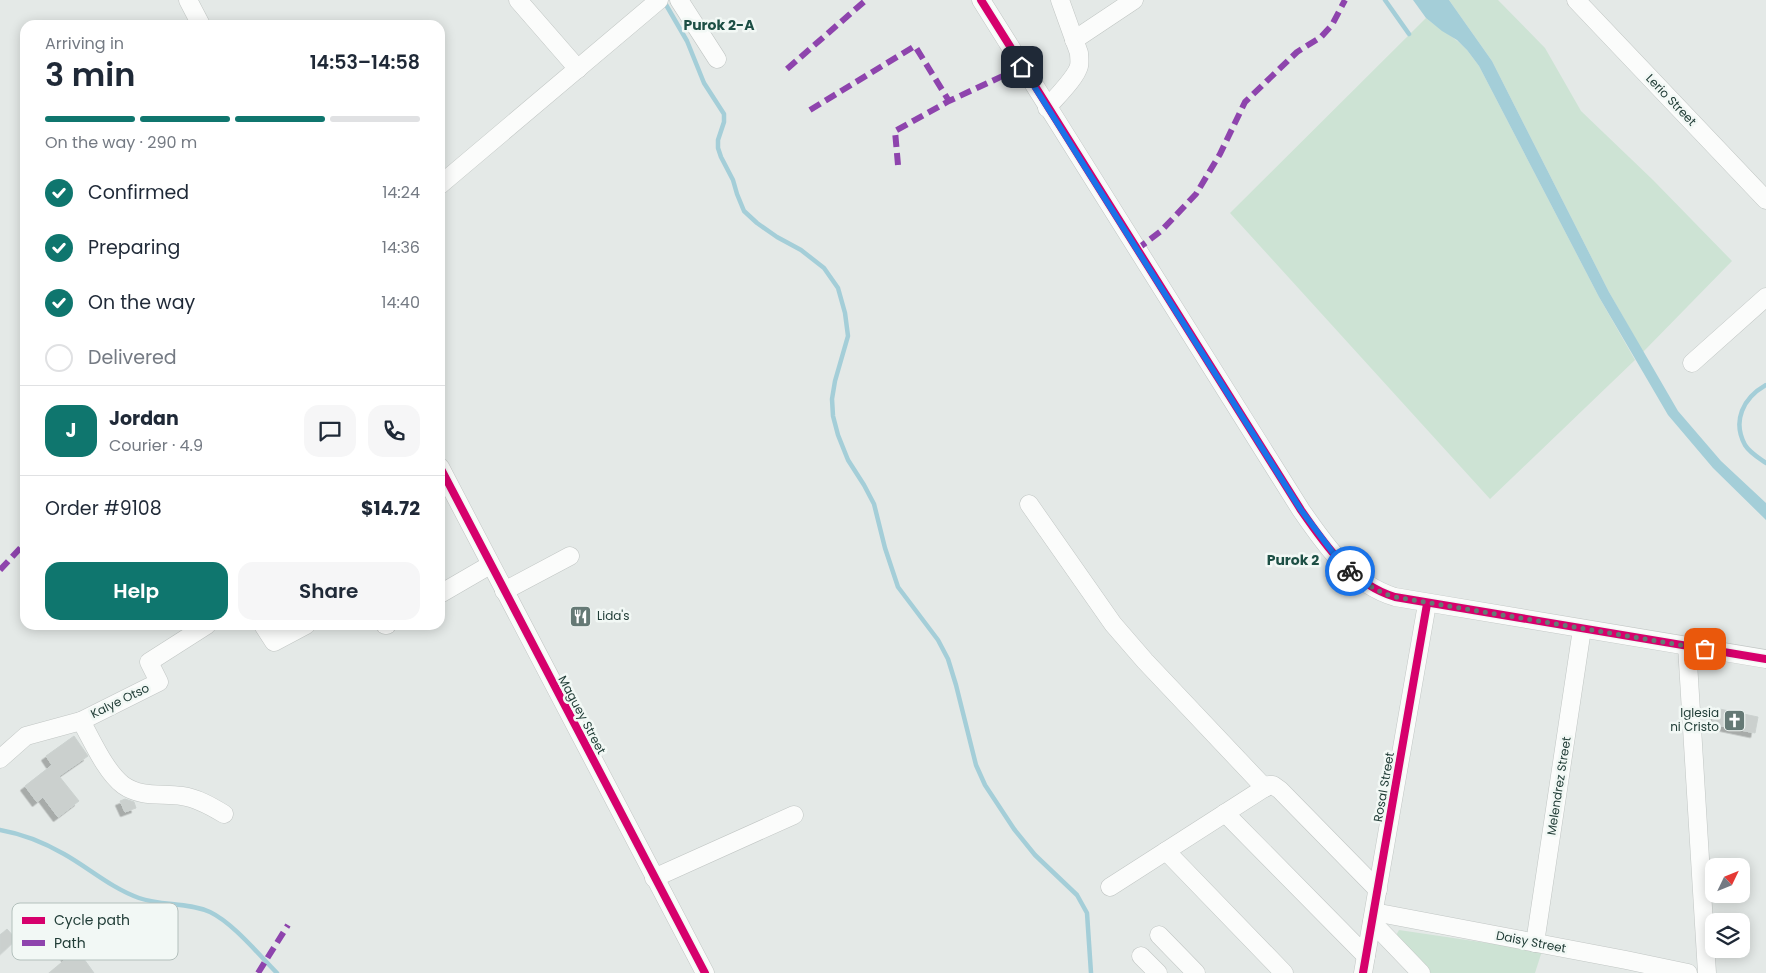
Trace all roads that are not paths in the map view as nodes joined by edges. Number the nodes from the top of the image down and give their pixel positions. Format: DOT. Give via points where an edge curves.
graph roads {
  1 [pos="188,0"];
  2 [pos="518,0"];
  3 [pos="659,0"];
  4 [pos="679,0"];
  5 [pos="981,0"];
  6 [pos="1060,0"];
  7 [pos="1134,0"];
  8 [pos="1576,0"];
  9 [pos="198,20"];
  10 [pos="1074,40"];
  11 [pos="717,59"];
  12 [pos="578,69"];
  13 [pos="1047,108"];
  14 [pos="445,181"];
  15 [pos="1766,200"];
  16 [pos="1766,297"];
  17 [pos="1692,363"];
  18 [pos="445,477"];
  19 [pos="1029,504"];
  20 [pos="570,556"];
  21 [pos="490,565"];
  22 [pos="445,591"];
  23 [pos="504,592"];
  24 [pos="1427,604"];
  25 [pos="1582,629"];
  26 [pos="199,630"];
  27 [pos="266,630"];
  28 [pos="297,630"];
  29 [pos="1688,646"];
  30 [pos="1766,659"];
  31 [pos="81,721"];
  32 [pos="0,759"];
  33 [pos="1265,788"];
  34 [pos="224,814"];
  35 [pos="1225,814"];
  36 [pos="794,815"];
  37 [pos="1166,851"];
  38 [pos="654,878"];
  39 [pos="1110,887"];
  40 [pos="1378,890"];
  41 [pos="1373,917"];
  42 [pos="1159,935"];
  43 [pos="1535,943"];
  44 [pos="1141,956"];
  45 [pos="1365,965"];
  46 [pos="705,973"];
  47 [pos="1158,973"];
  48 [pos="1196,973"];
  49 [pos="1284,973"];
  50 [pos="1421,973"];
  51 [pos="1688,973"];
  52 [pos="1706,973"];
  1 -- 9 [label="street"];
  2 -- 12 [label="street"];
  3 -- 12 [label="street"];
  4 -- 11 [label="street"];
  5 -- 13 [label="street"];
  6 -- 10 [label="street"];
  7 -- 10 [label="street"];
  8 -- 15 [label="street, Lerio Street"];
  10 -- 13 [label="street" via="1079,53 1079,68"];
  12 -- 14 [label="street"];
  13 -- 24 [label="street" via="1315,530 1345,566 1369,586 1383,594"];
  16 -- 17 [label="street"];
  18 -- 21 [label="street, Maguey Street"];
  19 -- 33 [label="street" via="1113,624"];
  20 -- 23 [label="street"];
  21 -- 22 [label="street"];
  21 -- 23 [label="street, Maguey Street"];
  23 -- 38 [label="street, Maguey Street"];
  24 -- 25 [label="street"];
  24 -- 40 [label="street, Rosal Street"];
  25 -- 29 [label="street"];
  25 -- 43 [label="street, Melendrez Street"];
  26 -- 31 [label="street, Kalye Otso" via="149,662 159,682"];
  27 -- 28 [label="street" via="274,642"];
  29 -- 30 [label="street"];
  29 -- 52 [label="street"];
  31 -- 32 [label="street, Kalye Otso" via="26,736"];
  31 -- 34 [label="street" via="109,770 124,785 152,795 198,800"];
  33 -- 35 [label="street"];
  33 -- 40 [label="street" via="1277,787"];
  35 -- 37 [label="street"];
  35 -- 45 [label="street"];
  36 -- 38 [label="street"];
  37 -- 39 [label="street"];
  37 -- 49 [label="street"];
  38 -- 46 [label="street, Maguey Street"];
  40 -- 41 [label="street, Rosal Street"];
  41 -- 43 [label="street, Daisy Street"];
  41 -- 45 [label="street, Rosal Street"];
  41 -- 50 [label="street"];
  42 -- 48 [label="street"];
  43 -- 51 [label="street, Daisy Street"];
  44 -- 47 [label="street"];
}
